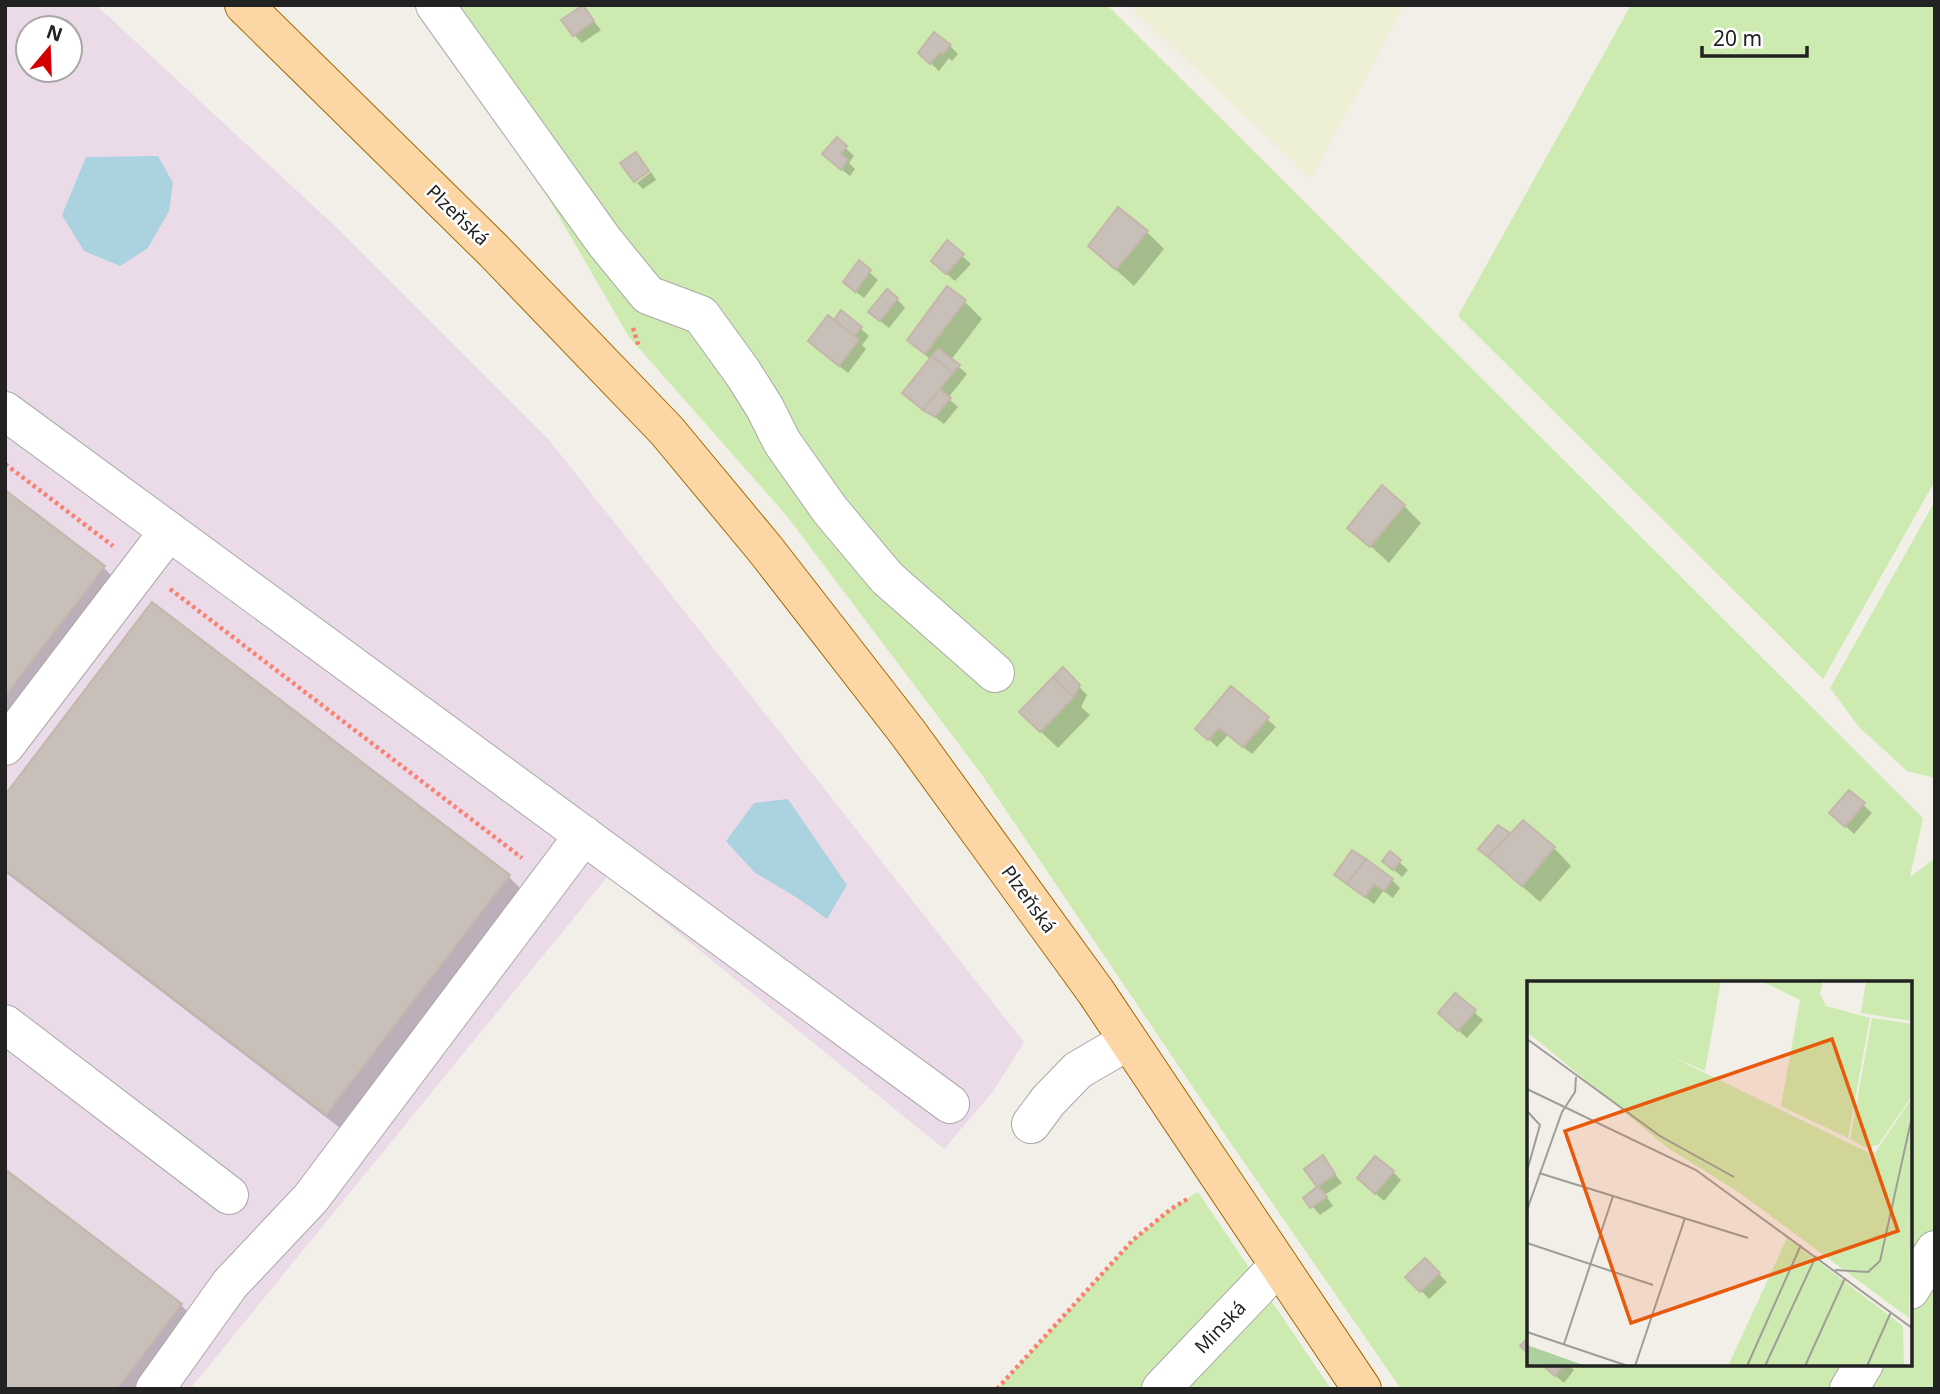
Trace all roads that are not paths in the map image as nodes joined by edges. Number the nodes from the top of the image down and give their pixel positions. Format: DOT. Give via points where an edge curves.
graph roads {
  1 [pos="244,5"];
  2 [pos="435,5"];
  3 [pos="5,411"];
  4 [pos="169,531"];
  5 [pos="995,673"];
  6 [pos="5,746"];
  7 [pos="584,835"];
  8 [pos="5,1024"];
  9 [pos="1128,1041"];
  10 [pos="950,1104"];
  11 [pos="1031,1124"];
  12 [pos="229,1195"];
  13 [pos="1935,1250"];
  14 [pos="1279,1265"];
  15 [pos="1912,1287"];
  16 [pos="1863,1366"];
  17 [pos="1349,1383"];
  18 [pos="155,1389"];
  19 [pos="1161,1389"];
  20 [pos="1849,1389"];
  1 -- 9 [label="main road, Plzeňská" via="494,251 667,431 908,733"];
  2 -- 5 [label="street" via="648,295 701,315 830,510 887,578"];
  3 -- 4 [label="street"];
  4 -- 6 [label="street"];
  4 -- 7 [label="street"];
  7 -- 10 [label="street"];
  7 -- 18 [label="street" via="311,1198 230,1284"];
  8 -- 12 [label="street"];
  9 -- 11 [label="street" via="1078,1070"];
  9 -- 14 [label="main road, Plzeňská"];
  13 -- 15 [label="street"];
  14 -- 17 [label="main road, Plzeňská"];
  14 -- 19 [label="street, Minská"];
  16 -- 20 [label="street"];
}
